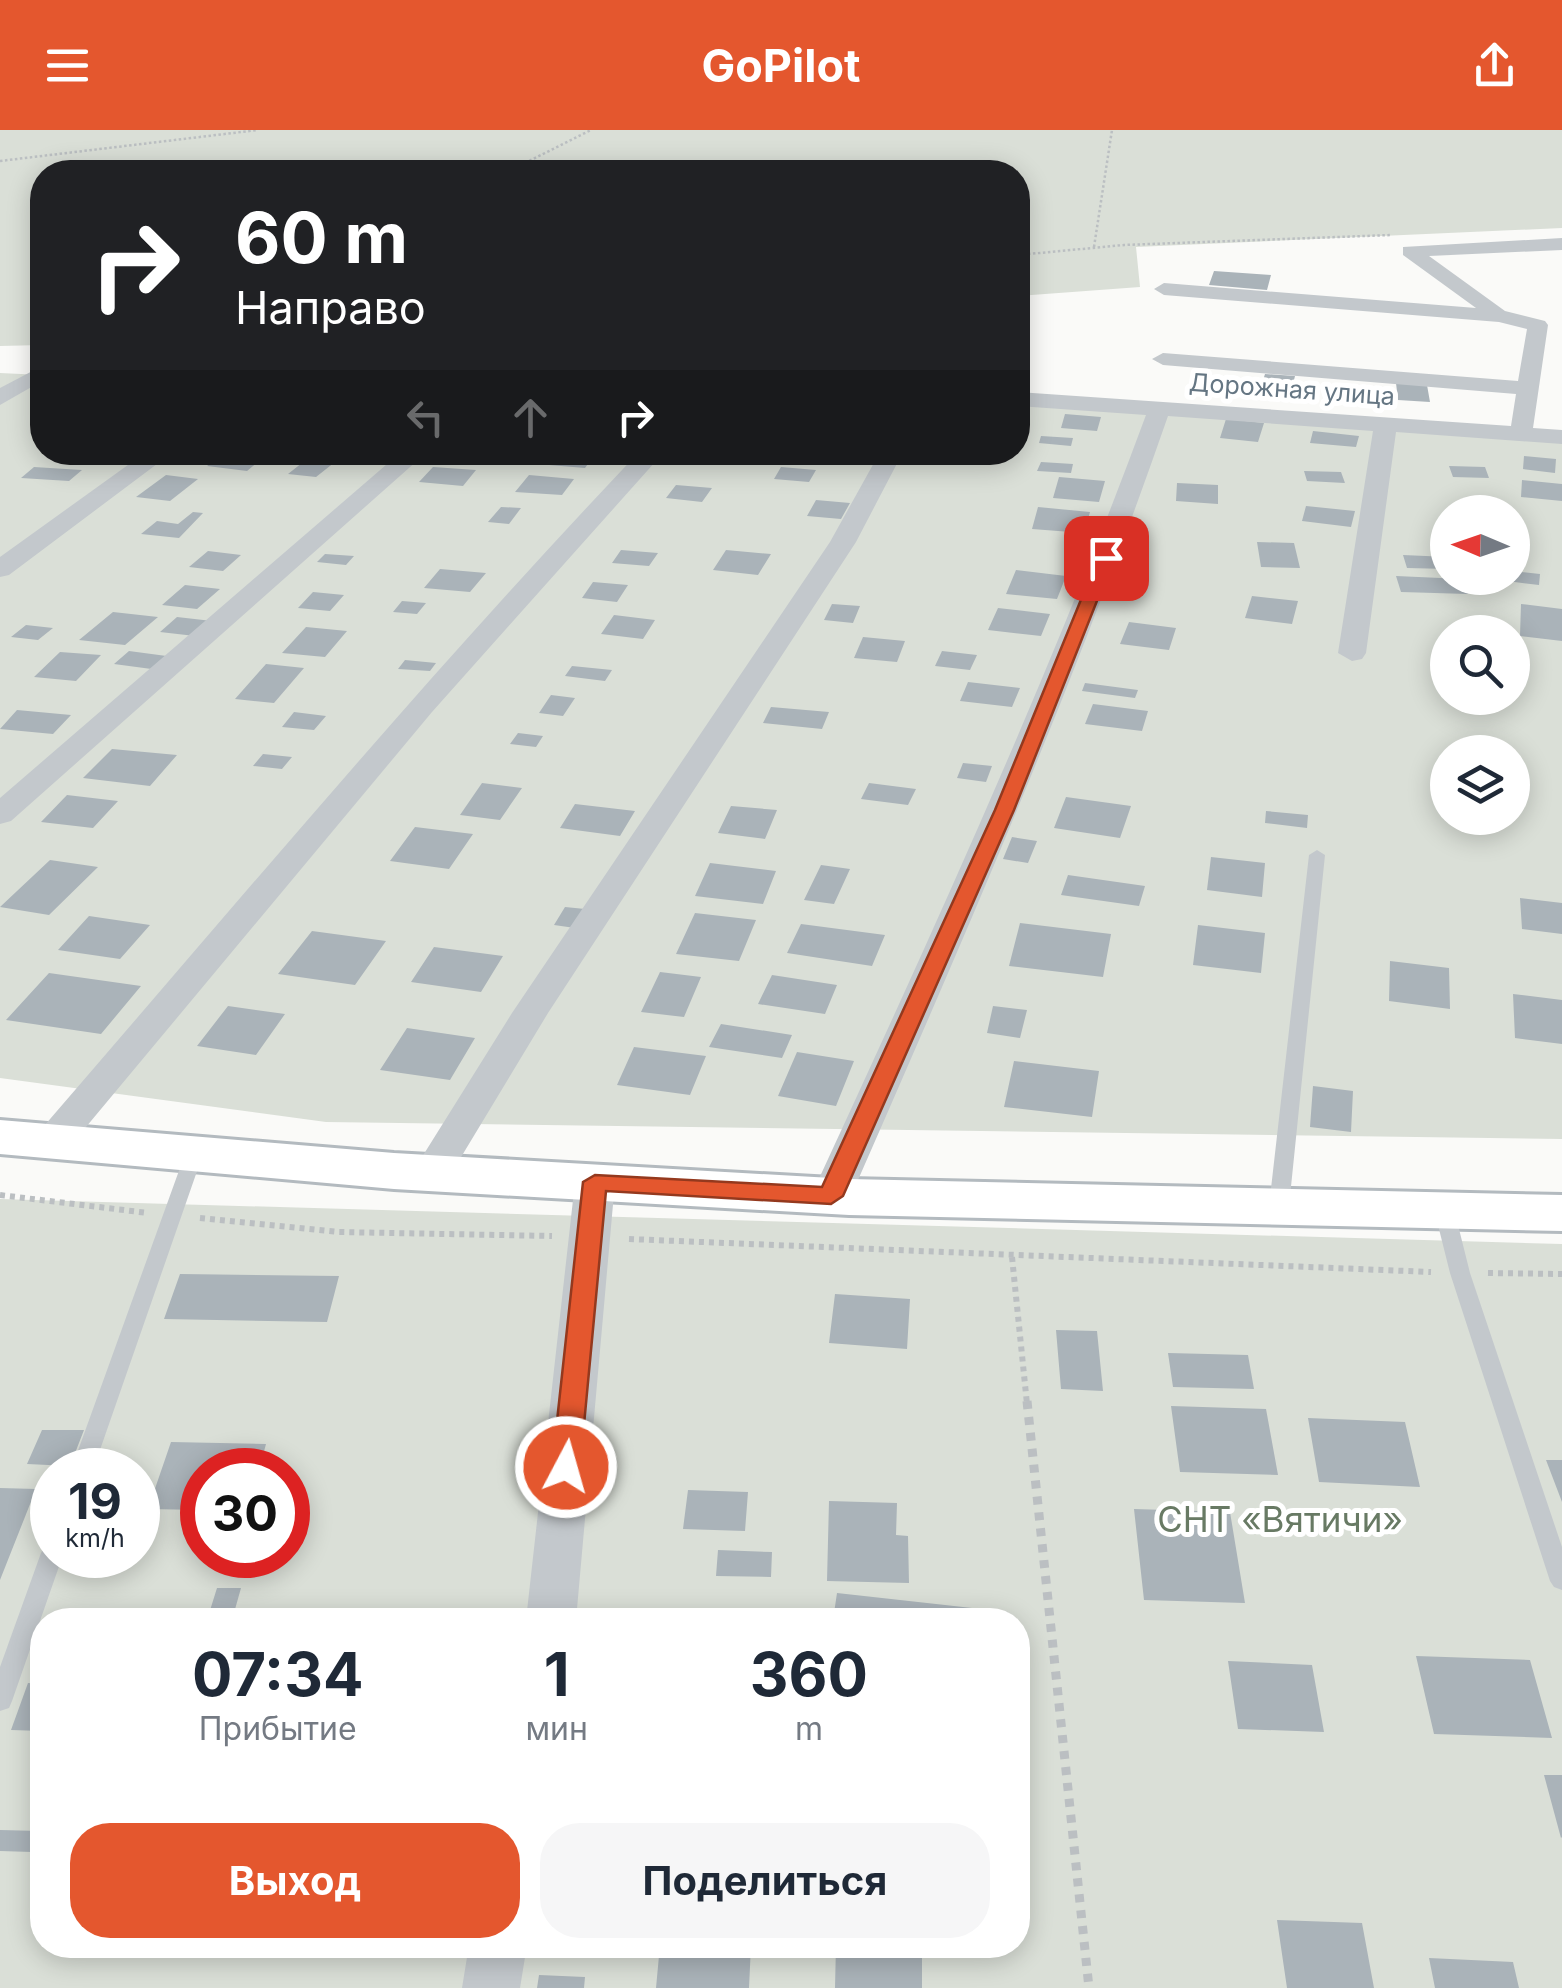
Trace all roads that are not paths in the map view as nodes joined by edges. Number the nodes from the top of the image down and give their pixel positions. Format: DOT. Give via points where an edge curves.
graph roads {
  1 [pos="1562,244"];
  2 [pos="1164,289"];
  3 [pos="1499,316"];
  4 [pos="1562,321"];
  5 [pos="1528,322"];
  6 [pos="1162,358"];
  7 [pos="0,368"];
  8 [pos="30,369"];
  9 [pos="30,378"];
  10 [pos="1533,384"];
  11 [pos="0,398"];
  12 [pos="1030,400"];
  13 [pos="1160,407"];
  14 [pos="1386,423"];
  15 [pos="1521,433"];
  16 [pos="1562,437"];
  17 [pos="144,465"];
  18 [pos="401,465"];
  19 [pos="640,465"];
  20 [pos="885,465"];
  21 [pos="0,569"];
  22 [pos="1352,653"];
  23 [pos="0,814"];
  24 [pos="1317,855"];
  25 [pos="26,1139"];
  26 [pos="194,1154"];
  27 [pos="432,1173"];
  28 [pos="595,1182"];
  29 [pos="831,1196"];
  30 [pos="1279,1206"];
  31 [pos="1444,1210"];
  32 [pos="1562,1213"];
  33 [pos="90,1448"];
  34 [pos="43,1578"];
  35 [pos="1562,1581"];
  36 [pos="33,1608"];
  37 [pos="552,1608"];
  38 [pos="30,1616"];
  39 [pos="0,1701"];
  40 [pos="496,1958"];
  41 [pos="491,1988"];
  1 -- 3 [label="street" via="1410,251"];
  2 -- 3 [label="street"];
  3 -- 5 [label="street"];
  4 -- 5 [label="street"];
  5 -- 10 [label="street" via="1538,324"];
  6 -- 10 [label="street"];
  7 -- 8 [label="street"];
  9 -- 11 [label="street"];
  10 -- 15 [label="street"];
  12 -- 13 [label="street, Дорожная улица"];
  13 -- 14 [label="street, Дорожная улица"];
  13 -- 29 [label="street" via="1004,810"];
  14 -- 15 [label="street, Дорожная улица"];
  14 -- 22 [label="street"];
  15 -- 16 [label="street, Дорожная улица"];
  17 -- 21 [label="street"];
  18 -- 23 [label="street"];
  19 -- 25 [label="street" via="332,812"];
  20 -- 27 [label="street" via="843,542 530,1013"];
  24 -- 30 [label="lane"];
  25 -- 26 [label="main road"];
  26 -- 27 [label="main road"];
  26 -- 33 [label="lane"];
  27 -- 28 [label="main road"];
  28 -- 29 [label="main road"];
  28 -- 37 [label="street"];
  29 -- 30 [label="main road"];
  30 -- 31 [label="main road"];
  31 -- 32 [label="main road"];
  31 -- 35 [label="lane"];
  34 -- 36 [label="lane"];
  38 -- 39 [label="lane"];
  40 -- 41 [label="street"];
}
